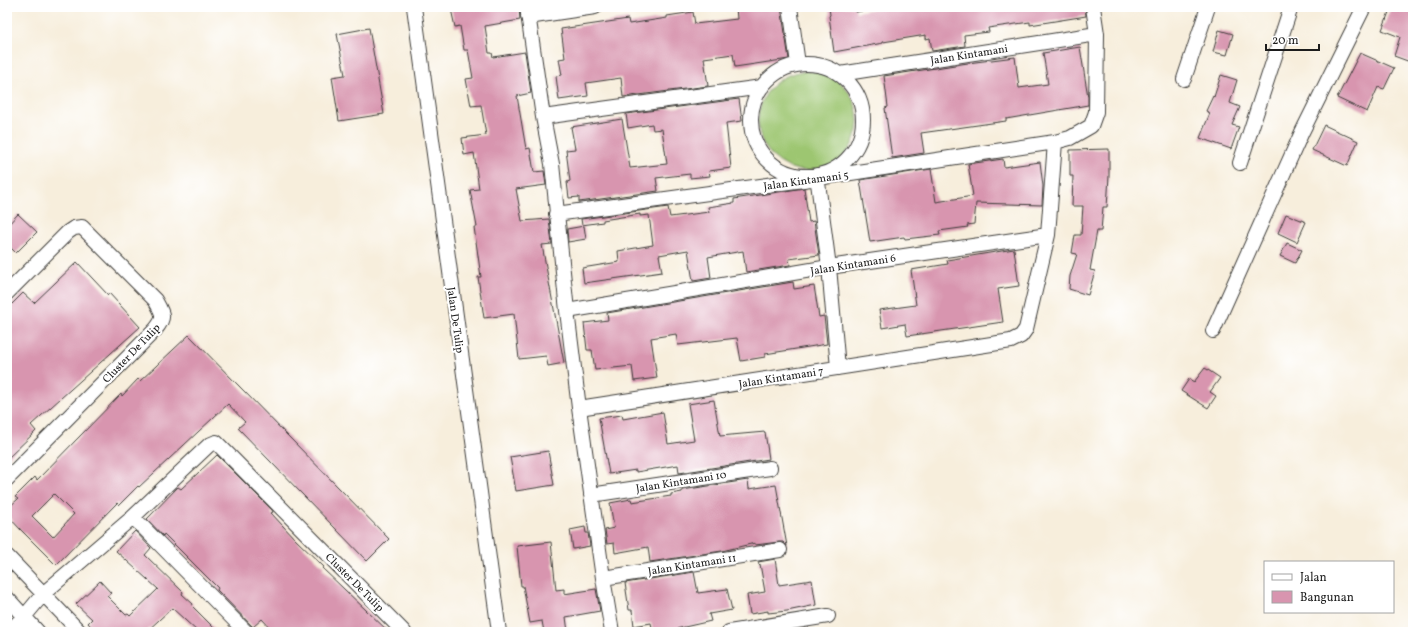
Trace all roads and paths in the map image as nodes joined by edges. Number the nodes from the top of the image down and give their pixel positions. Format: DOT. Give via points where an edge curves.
graph roads {
  1 [pos="414,7"];
  2 [pos="595,7"];
  3 [pos="790,7"];
  4 [pos="1093,7"];
  5 [pos="1208,7"];
  6 [pos="1291,7"];
  7 [pos="1364,7"];
  8 [pos="528,12"];
  9 [pos="1097,34"];
  10 [pos="798,64"];
  11 [pos="840,74"];
  12 [pos="1184,79"];
  13 [pos="762,87"];
  14 [pos="543,117"];
  15 [pos="1055,142"];
  16 [pos="1240,163"];
  17 [pos="817,176"];
  18 [pos="556,214"];
  19 [pos="1048,235"];
  20 [pos="829,267"];
  21 [pos="7,293"];
  22 [pos="567,311"];
  23 [pos="1213,331"];
  24 [pos="838,368"];
  25 [pos="579,408"];
  26 [pos="770,468"];
  27 [pos="7,479"];
  28 [pos="591,495"];
  29 [pos="134,517"];
  30 [pos="780,550"];
  31 [pos="7,556"];
  32 [pos="603,578"];
  33 [pos="44,593"];
  34 [pos="7,598"];
  35 [pos="828,616"];
  36 [pos="24,617"];
  37 [pos="8,632"];
  38 [pos="38,632"];
  39 [pos="80,632"];
  40 [pos="246,632"];
  41 [pos="404,632"];
  42 [pos="498,632"];
  43 [pos="612,632"];
  44 [pos="729,632"];
  1 -- 42 [label="street, Jalan De Tulip"];
  2 -- 8 [label="street"];
  3 -- 10 [label="street"];
  4 -- 9 [label="street, Jalan Kintamani 5"];
  5 -- 12 [label="street"];
  6 -- 16 [label="street"];
  7 -- 23 [label="street" via="1302,132"];
  8 -- 14 [label="street"];
  9 -- 11 [label="street, Jalan Kintamani"];
  9 -- 15 [label="street, Jalan Kintamani 5" via="1094,119 1091,126 1082,132"];
  10 -- 11 [label="street" via="827,67"];
  10 -- 13 [label="street" via="772,76"];
  11 -- 17 [label="street" via="859,96 863,110 860,139 853,152 843,162"];
  13 -- 14 [label="street"];
  13 -- 17 [label="street" via="755,100 752,129 764,155 774,165 788,172"];
  14 -- 18 [label="street" via="552,164"];
  15 -- 17 [label="street, Jalan Kintamani 5"];
  15 -- 19 [label="street"];
  17 -- 18 [label="street, Jalan Kintamani 5"];
  17 -- 20 [label="street, Jalan Kintamani 7"];
  18 -- 22 [label="street"];
  19 -- 20 [label="street, Jalan Kintamani 6"];
  19 -- 24 [label="street" via="1026,329 1021,336 1011,341"];
  20 -- 22 [label="street, Jalan Kintamani 6"];
  20 -- 24 [label="street, Jalan Kintamani 7"];
  21 -- 27 [label="street, Cluster De Tulip" via="68,232 82,227 156,300 162,313 162,322"];
  22 -- 25 [label="street"];
  24 -- 25 [label="street, Jalan Kintamani 7"];
  25 -- 28 [label="street"];
  26 -- 28 [label="street, Jalan Kintamani 10"];
  28 -- 32 [label="street"];
  29 -- 33 [label="street, Cluster De Tulip"];
  29 -- 40 [label="street"];
  29 -- 41 [label="street, Cluster De Tulip" via="209,445 216,442"];
  30 -- 32 [label="street, Jalan Kintamani 11"];
  31 -- 33 [label="street"];
  32 -- 43 [label="street"];
  33 -- 36 [label="street, Cluster De Tulip"];
  33 -- 39 [label="street"];
  34 -- 36 [label="street"];
  35 -- 44 [label="street"];
  36 -- 37 [label="street, Cluster De Tulip"];
  36 -- 38 [label="street"];
}
